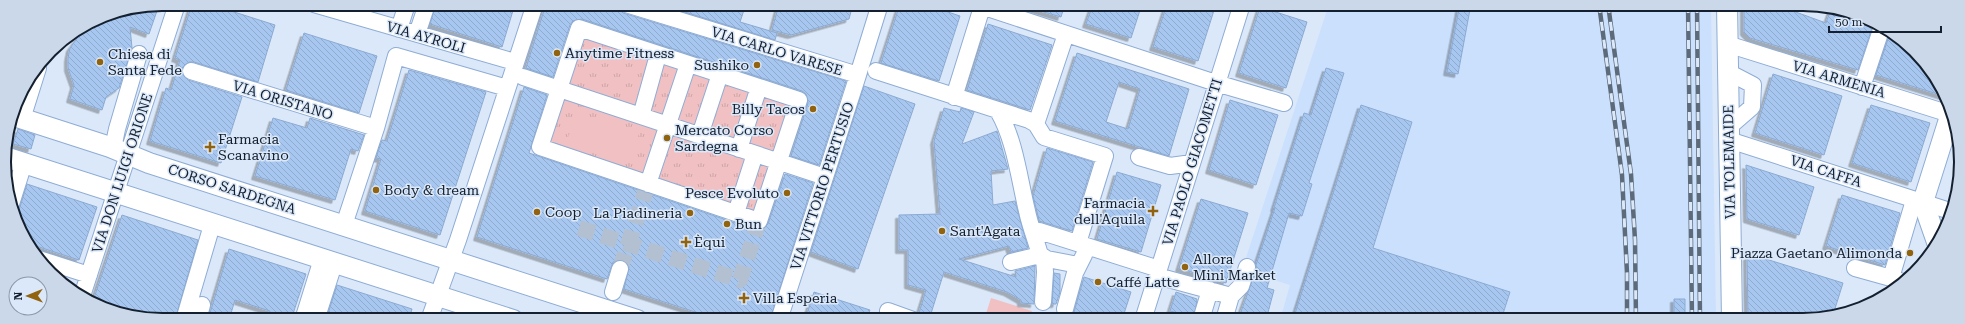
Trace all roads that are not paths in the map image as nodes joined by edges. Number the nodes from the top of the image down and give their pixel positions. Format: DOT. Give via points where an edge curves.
graph roads {
  1 [pos="174,11"];
  2 [pos="338,11"];
  3 [pos="405,11"];
  4 [pos="425,11"];
  5 [pos="533,11"];
  6 [pos="649,11"];
  7 [pos="878,11"];
  8 [pos="978,11"];
  9 [pos="998,11"];
  10 [pos="1240,11"];
  11 [pos="1727,11"];
  12 [pos="399,29"];
  13 [pos="1881,32"];
  14 [pos="417,34"];
  15 [pos="1066,34"];
  16 [pos="1887,36"];
  17 [pos="1727,44"];
  18 [pos="139,54"];
  19 [pos="658,55"];
  20 [pos="515,62"];
  21 [pos="688,64"];
  22 [pos="191,71"];
  23 [pos="876,71"];
  24 [pos="720,74"];
  25 [pos="858,75"];
  26 [pos="523,77"];
  27 [pos="1216,83"];
  28 [pos="759,87"];
  29 [pos="507,88"];
  30 [pos="1866,88"];
  31 [pos="558,89"];
  32 [pos="29,90"];
  33 [pos="954,97"];
  34 [pos="1284,102"];
  35 [pos="1945,110"];
  36 [pos="998,111"];
  37 [pos="641,116"];
  38 [pos="18,118"];
  39 [pos="1948,121"];
  40 [pos="668,125"];
  41 [pos="376,128"];
  42 [pos="1040,130"];
  43 [pos="1729,133"];
  44 [pos="700,135"];
  45 [pos="739,149"];
  46 [pos="120,152"];
  47 [pos="755,154"];
  48 [pos="1139,157"];
  49 [pos="11,159"];
  50 [pos="778,162"];
  51 [pos="24,163"];
  52 [pos="1192,163"];
  53 [pos="819,175"];
  54 [pos="648,184"];
  55 [pos="116,192"];
  56 [pos="14,193"];
  57 [pos="1923,202"];
  58 [pos="1946,210"];
  59 [pos="736,213"];
  60 [pos="212,225"];
  61 [pos="344,225"];
  62 [pos="1039,231"];
  63 [pos="1935,236"];
  64 [pos="1083,245"];
  65 [pos="1042,256"];
  66 [pos="328,261"];
  67 [pos="451,261"];
  68 [pos="48,262"];
  69 [pos="1011,262"];
  70 [pos="1078,265"];
  71 [pos="1247,267"];
  72 [pos="1856,268"];
  73 [pos="620,269"];
  74 [pos="1158,272"];
  75 [pos="89,275"];
  76 [pos="1897,280"];
  77 [pos="1210,290"];
  78 [pos="84,291"];
  79 [pos="613,292"];
  80 [pos="438,296"];
  81 [pos="1231,296"];
  82 [pos="1043,302"];
  83 [pos="1065,309"];
  84 [pos="186,313"];
  85 [pos="306,313"];
  86 [pos="317,313"];
  87 [pos="432,313"];
  88 [pos="491,313"];
  89 [pos="598,313"];
  90 [pos="781,313"];
  91 [pos="1145,313"];
  92 [pos="1202,313"];
  93 [pos="1226,313"];
  94 [pos="1732,313"];
  1 -- 46 [label="street, VIA DON LUIGI ORIONE"];
  2 -- 12 [label="street, VIA AYROLI"];
  3 -- 12 [label="street"];
  4 -- 14 [label="street"];
  5 -- 20 [label="street"];
  6 -- 25 [label="street, VIA CARLO VARESE"];
  7 -- 25 [label="street, VIA CARLO VARESE"];
  8 -- 33 [label="street"];
  9 -- 15 [label="street"];
  10 -- 27 [label="street, VIA PAOLO GIACOMETTI"];
  11 -- 17 [label="main road, VIA TOLEMAIDE"];
  12 -- 14 [label="street, VIA AYROLI"];
  13 -- 30 [label="street"];
  14 -- 20 [label="street, VIA AYROLI"];
  15 -- 27 [label="street"];
  15 -- 42 [label="street"];
  16 -- 30 [label="street"];
  17 -- 30 [label="street, VIA ARMENIA"];
  17 -- 43 [label="main road, VIA TOLEMAIDE"];
  18 -- 46 [label="street" via="116,129"];
  19 -- 21 [label="street"];
  19 -- 31 [label="street" via="579,28"];
  19 -- 37 [label="street"];
  20 -- 29 [label="street"];
  21 -- 24 [label="street"];
  21 -- 40 [label="street"];
  22 -- 41 [label="street, VIA ORISTANO"];
  23 -- 33 [label="street"];
  24 -- 28 [label="street"];
  24 -- 44 [label="street"];
  25 -- 90 [label="street, VIA VITTORIO PERTUSIO"];
  26 -- 31 [label="street"];
  27 -- 34 [label="street"];
  27 -- 52 [label="street, VIA PAOLO GIACOMETTI"];
  28 -- 45 [label="street"];
  28 -- 50 [label="street" via="799,100"];
  29 -- 41 [label="street" via="396,56"];
  29 -- 67 [label="street"];
  30 -- 35 [label="street, VIA ARMENIA"];
  31 -- 37 [label="street"];
  31 -- 54 [label="street" via="540,147"];
  32 -- 38 [label="street"];
  33 -- 36 [label="street"];
  36 -- 42 [label="street"];
  36 -- 65 [label="street" via="1006,124 1029,221"];
  37 -- 40 [label="street"];
  38 -- 46 [label="main road, CORSO SARDEGNA"];
  39 -- 57 [label="main road"];
  40 -- 44 [label="street"];
  40 -- 54 [label="street"];
  41 -- 61 [label="street"];
  42 -- 64 [label="street" via="1105,156"];
  43 -- 57 [label="street, VIA CAFFA"];
  43 -- 94 [label="main road, VIA TOLEMAIDE"];
  44 -- 45 [label="street"];
  45 -- 47 [label="street"];
  46 -- 55 [label="street, VIA DON LUIGI ORIONE"];
  46 -- 61 [label="main road, CORSO SARDEGNA"];
  47 -- 50 [label="street"];
  47 -- 59 [label="street"];
  48 -- 52 [label="street" via="1170,166"];
  49 -- 51 [label="main road"];
  50 -- 53 [label="street"];
  50 -- 59 [label="street" via="759,221"];
  51 -- 55 [label="main road"];
  51 -- 56 [label="street"];
  52 -- 74 [label="street, VIA PAOLO GIACOMETTI"];
  54 -- 59 [label="street"];
  55 -- 60 [label="main road"];
  55 -- 75 [label="street, VIA DON LUIGI ORIONE"];
  57 -- 58 [label="street"];
  57 -- 63 [label="main road"];
  57 -- 76 [label="street" via="1912,207"];
  60 -- 66 [label="main road"];
  60 -- 84 [label="street"];
  61 -- 67 [label="main road, CORSO SARDEGNA"];
  62 -- 64 [label="street"];
  64 -- 70 [label="street"];
  64 -- 74 [label="street"];
  65 -- 69 [label="street"];
  65 -- 70 [label="street"];
  65 -- 82 [label="street" via="1045,272"];
  66 -- 80 [label="main road"];
  66 -- 85 [label="street"];
  66 -- 86 [label="street"];
  67 -- 80 [label="street"];
  67 -- 89 [label="main road, CORSO SARDEGNA"];
  68 -- 75 [label="street"];
  70 -- 83 [label="street"];
  71 -- 81 [label="street" via="1240,286"];
  72 -- 76 [label="street"];
  73 -- 79 [label="street"];
  74 -- 77 [label="street"];
  74 -- 91 [label="street, VIA PAOLO GIACOMETTI"];
  75 -- 78 [label="street, VIA DON LUIGI ORIONE"];
  77 -- 81 [label="street"];
  77 -- 92 [label="street"];
  80 -- 87 [label="street"];
  80 -- 88 [label="main road"];
  81 -- 93 [label="street"];
}
